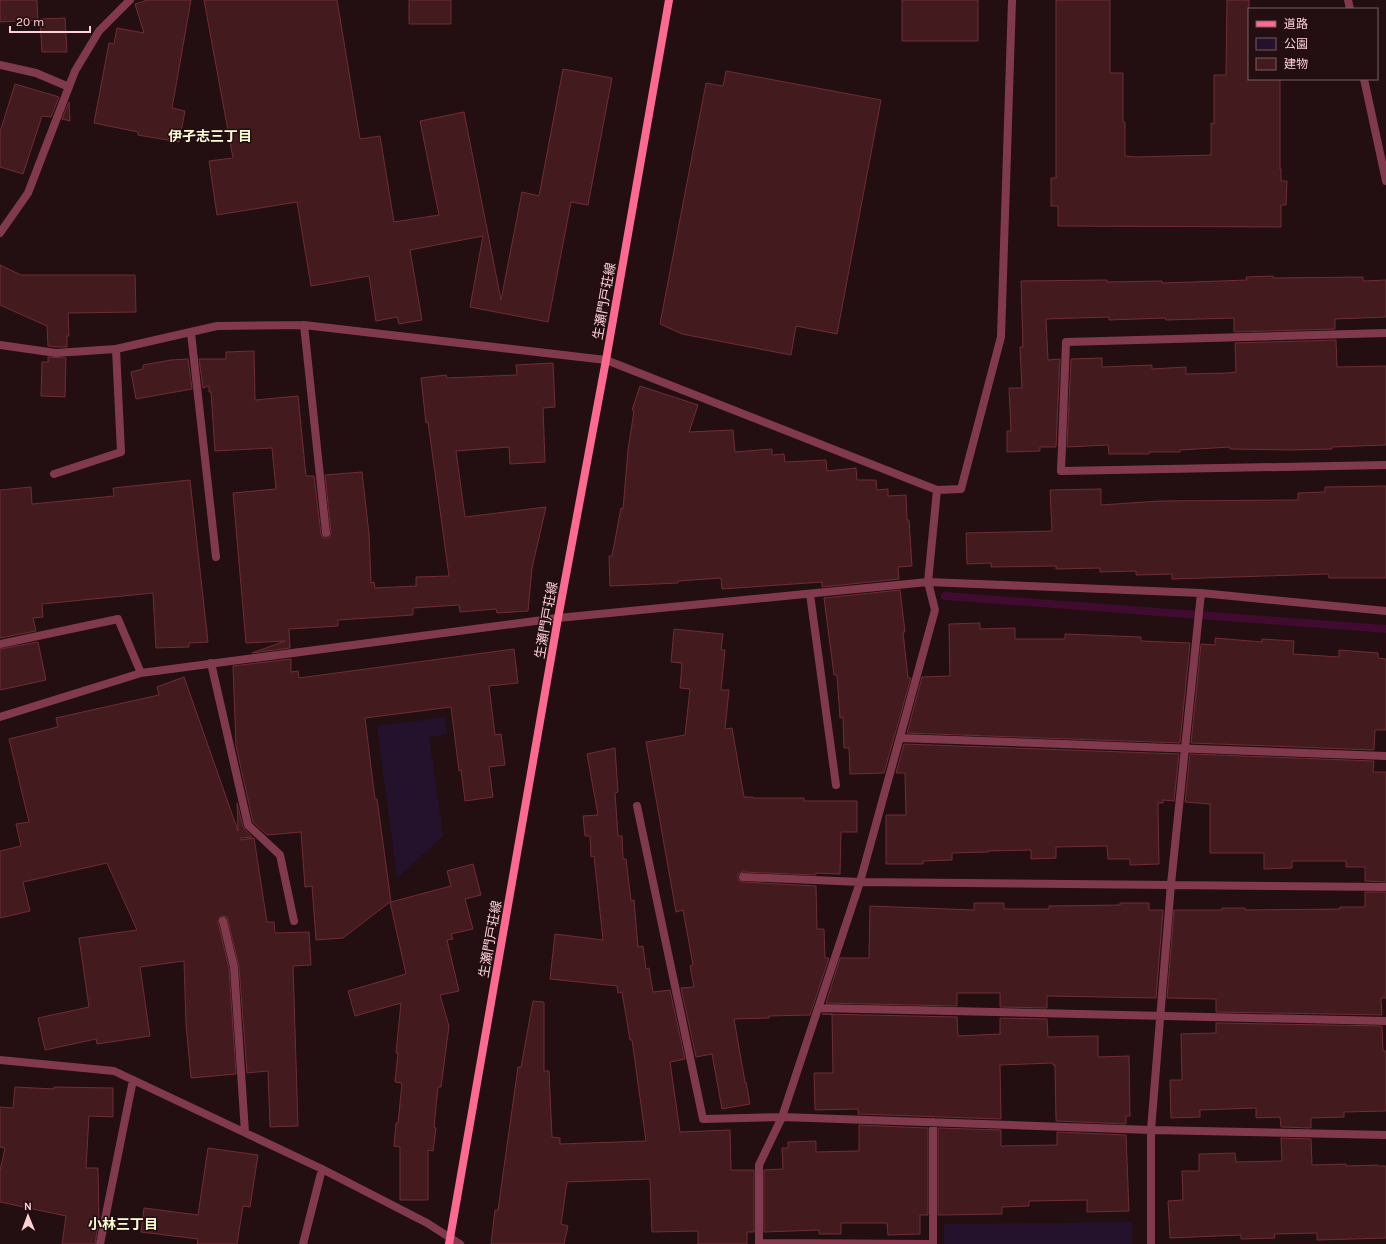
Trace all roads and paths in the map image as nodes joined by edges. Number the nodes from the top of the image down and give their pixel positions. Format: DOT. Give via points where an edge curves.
graph roads {
  1 [pos="130,0"];
  2 [pos="669,0"];
  3 [pos="1012,0"];
  4 [pos="0,65"];
  5 [pos="1364,80"];
  6 [pos="69,87"];
  7 [pos="1386,181"];
  8 [pos="0,233"];
  9 [pos="304,325"];
  10 [pos="191,333"];
  11 [pos="1386,333"];
  12 [pos="0,345"];
  13 [pos="116,350"];
  14 [pos="606,360"];
  15 [pos="1386,465"];
  16 [pos="54,474"];
  17 [pos="937,490"];
  18 [pos="326,533"];
  19 [pos="216,557"];
  20 [pos="928,582"];
  21 [pos="1201,593"];
  22 [pos="810,594"];
  23 [pos="1386,611"];
  24 [pos="558,618"];
  25 [pos="0,644"];
  26 [pos="211,664"];
  27 [pos="141,673"];
  28 [pos="0,717"];
  29 [pos="900,738"];
  30 [pos="1184,749"];
  31 [pos="1386,756"];
  32 [pos="836,785"];
  33 [pos="638,806"];
  34 [pos="743,877"];
  35 [pos="860,882"];
  36 [pos="1171,884"];
  37 [pos="1386,887"];
  38 [pos="223,921"];
  39 [pos="294,921"];
  40 [pos="818,1008"];
  41 [pos="1160,1016"];
  42 [pos="1386,1021"];
  43 [pos="0,1060"];
  44 [pos="133,1080"];
  45 [pos="782,1117"];
  46 [pos="933,1122"];
  47 [pos="1152,1130"];
  48 [pos="245,1132"];
  49 [pos="1386,1135"];
  50 [pos="322,1169"];
  51 [pos="449,1241"];
  52 [pos="100,1244"];
  53 [pos="303,1244"];
  54 [pos="460,1244"];
  55 [pos="759,1244"];
  56 [pos="933,1244"];
  57 [pos="1151,1244"];
  1 -- 6 [label="street" via="99,31 75,71"];
  2 -- 14 [label="main road, 生瀬門戸荘線"];
  3 -- 17 [label="street" via="1001,337 961,489"];
  4 -- 6 [label="street" via="36,72"];
  5 -- 7 [label="street"];
  6 -- 8 [label="street" via="28,193"];
  9 -- 10 [label="street" via="217,326"];
  9 -- 14 [label="street"];
  9 -- 18 [label="street"];
  10 -- 13 [label="street"];
  10 -- 19 [label="street"];
  11 -- 15 [label="street" via="1066,342 1061,471"];
  12 -- 13 [label="street" via="56,353"];
  13 -- 16 [label="street" via="121,452"];
  14 -- 17 [label="street"];
  14 -- 24 [label="main road, 生瀬門戸荘線"];
  17 -- 20 [label="street"];
  20 -- 21 [label="street"];
  20 -- 22 [label="street"];
  20 -- 29 [label="street" via="936,610"];
  21 -- 23 [label="street"];
  21 -- 30 [label="street"];
  22 -- 24 [label="street"];
  22 -- 32 [label="street"];
  24 -- 26 [label="street"];
  24 -- 51 [label="main road, 生瀬門戸荘線"];
  25 -- 27 [label="street" via="118,619"];
  26 -- 27 [label="street"];
  26 -- 39 [label="street" via="248,825 280,855"];
  27 -- 28 [label="street"];
  29 -- 30 [label="street"];
  29 -- 35 [label="street"];
  30 -- 31 [label="street"];
  30 -- 36 [label="street"];
  33 -- 45 [label="street" via="703,1119"];
  34 -- 35 [label="street"];
  35 -- 36 [label="street"];
  35 -- 40 [label="street"];
  36 -- 37 [label="street"];
  36 -- 41 [label="street"];
  38 -- 48 [label="street" via="234,967"];
  40 -- 41 [label="street"];
  40 -- 45 [label="street"];
  41 -- 42 [label="street"];
  41 -- 47 [label="street"];
  43 -- 44 [label="street" via="114,1071"];
  44 -- 48 [label="street"];
  44 -- 52 [label="street"];
  45 -- 46 [label="street"];
  45 -- 55 [label="street" via="759,1165"];
  46 -- 47 [label="street"];
  46 -- 56 [label="street"];
  47 -- 49 [label="street"];
  47 -- 57 [label="street"];
  48 -- 50 [label="street"];
  50 -- 51 [label="street" via="427,1223"];
  50 -- 53 [label="street"];
  51 -- 54 [label="street"];
  55 -- 56 [label="street"];
}
